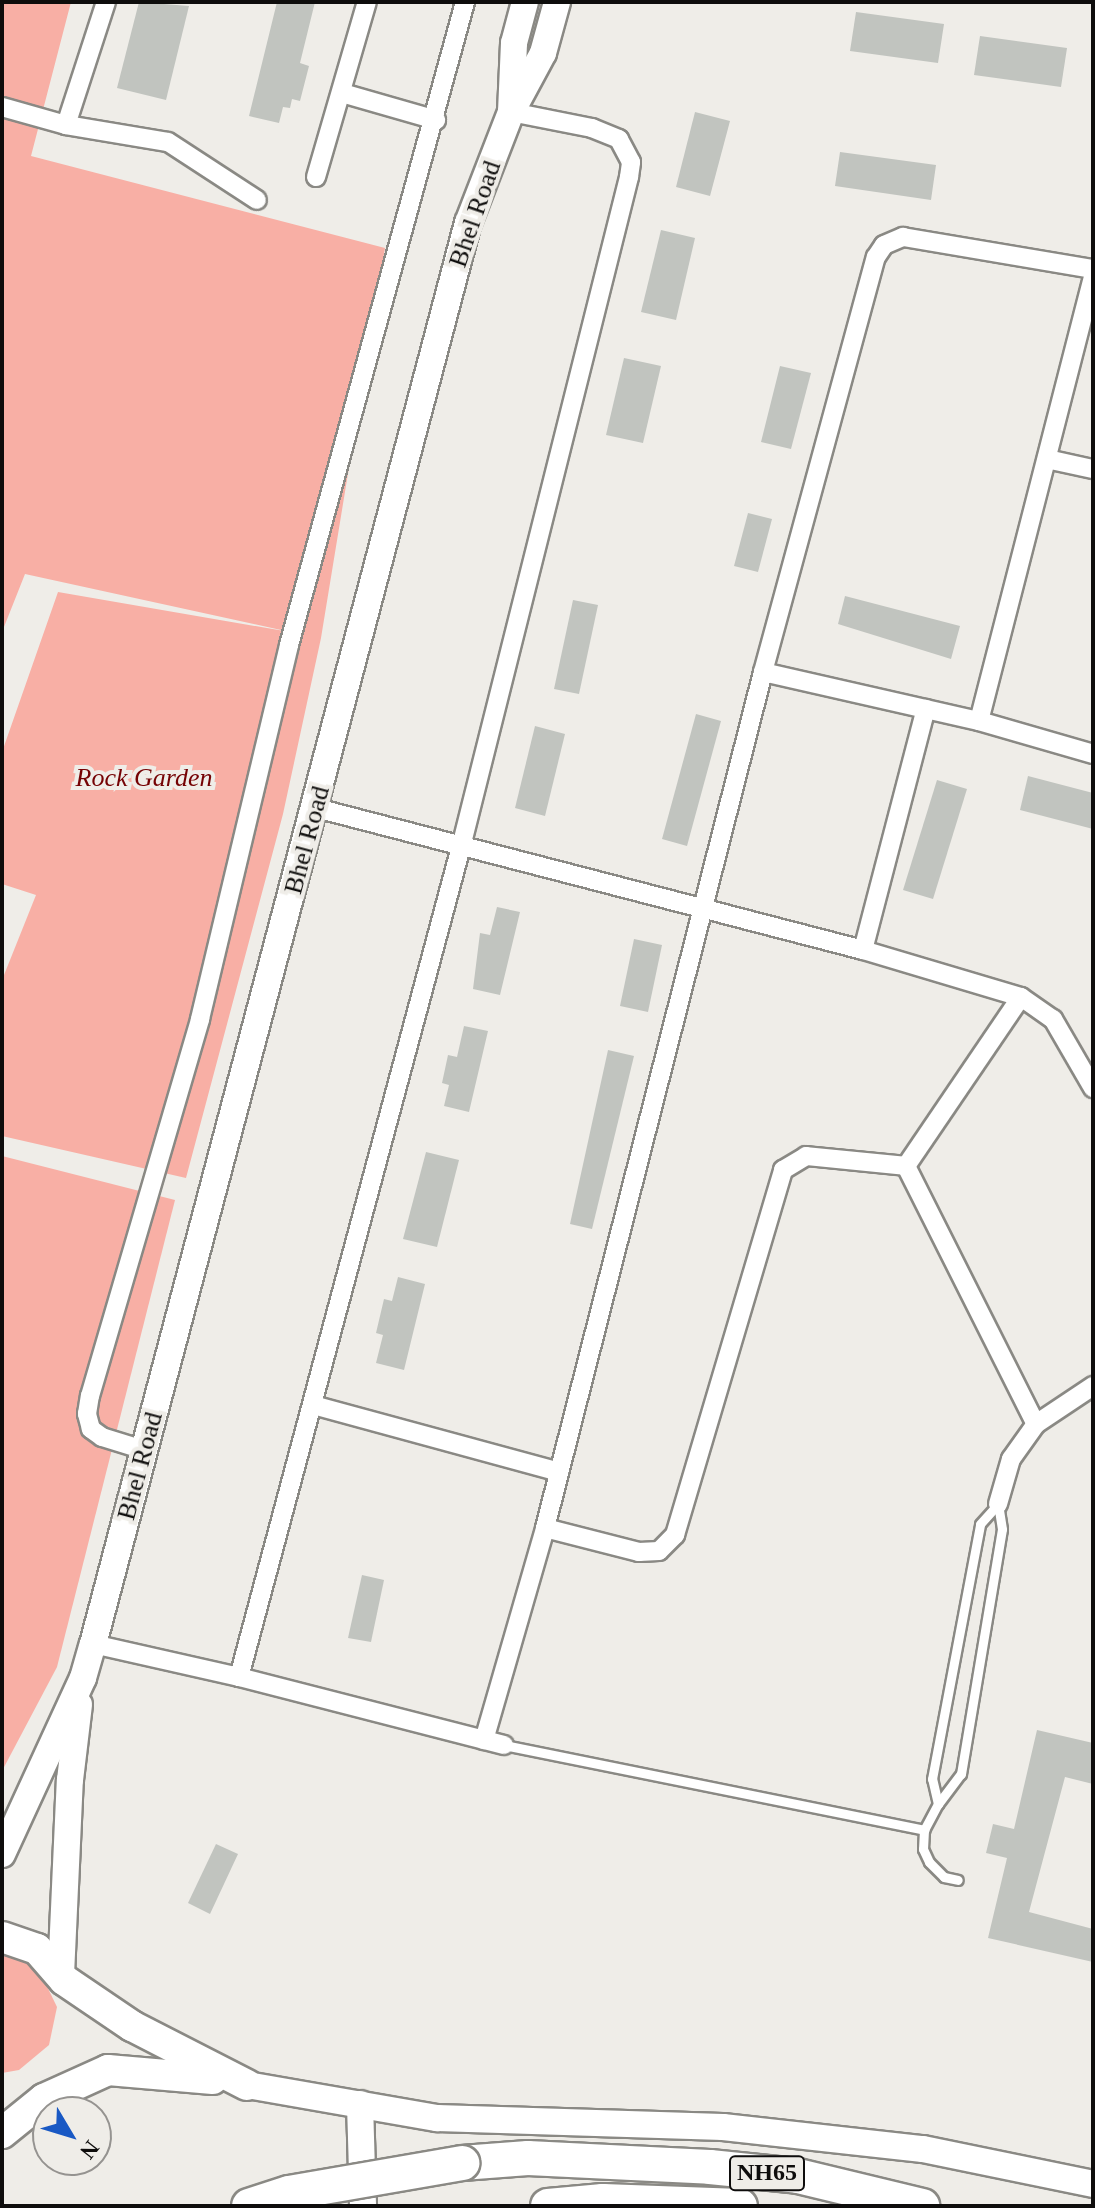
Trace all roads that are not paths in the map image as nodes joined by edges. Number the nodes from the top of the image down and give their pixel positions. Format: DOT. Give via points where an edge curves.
graph roads {
  1 [pos="106,2"];
  2 [pos="367,2"];
  3 [pos="465,2"];
  4 [pos="525,2"];
  5 [pos="557,2"];
  6 [pos="572,2"];
  7 [pos="543,53"];
  8 [pos="342,93"];
  9 [pos="2,107"];
  10 [pos="511,112"];
  11 [pos="436,120"];
  12 [pos="66,125"];
  13 [pos="316,177"];
  14 [pos="257,200"];
  15 [pos="1093,269"];
  16 [pos="1093,278"];
  17 [pos="1047,459"];
  18 [pos="1093,469"];
  19 [pos="763,672"];
  20 [pos="926,709"];
  21 [pos="979,721"];
  22 [pos="1093,754"];
  23 [pos="316,808"];
  24 [pos="462,843"];
  25 [pos="703,908"];
  26 [pos="863,950"];
  27 [pos="1021,997"];
  28 [pos="1093,1088"];
  29 [pos="906,1166"];
  30 [pos="1093,1386"];
  31 [pos="313,1405"];
  32 [pos="1036,1424"];
  33 [pos="144,1450"];
  34 [pos="559,1472"];
  35 [pos="998,1504"];
  36 [pos="545,1528"];
  37 [pos="93,1644"];
  38 [pos="239,1677"];
  39 [pos="83,1678"];
  40 [pos="484,1740"];
  41 [pos="504,1745"];
  42 [pos="938,1804"];
  43 [pos="924,1830"];
  44 [pos="2,1854"];
  45 [pos="958,1880"];
  46 [pos="2,1937"];
  47 [pos="61,1975"];
  48 [pos="247,2085"];
  49 [pos="360,2104"];
  50 [pos="2,2133"];
  51 [pos="1093,2184"];
  52 [pos="249,2206"];
  53 [pos="363,2206"];
  54 [pos="548,2206"];
  55 [pos="740,2206"];
  56 [pos="922,2206"];
  1 -- 12 [label="street"];
  2 -- 8 [label="street"];
  3 -- 11 [label="street"];
  4 -- 10 [label="street, Bhel Road" via="514,43"];
  5 -- 7 [label="street"];
  6 -- 7 [label="street"];
  7 -- 10 [label="street"];
  8 -- 11 [label="street"];
  8 -- 13 [label="street"];
  9 -- 12 [label="street"];
  10 -- 23 [label="street, Bhel Road" via="468,223"];
  10 -- 24 [label="street" via="606,133 619,139 631,162"];
  11 -- 33 [label="street" via="289,645 200,1019 90,1396 91,1429"];
  12 -- 14 [label="street" via="168,142"];
  15 -- 19 [label="street" via="921,238 903,237 884,245 870,274"];
  16 -- 17 [label="street"];
  17 -- 18 [label="street"];
  17 -- 21 [label="street"];
  19 -- 20 [label="street"];
  19 -- 25 [label="street"];
  20 -- 21 [label="street"];
  20 -- 26 [label="street"];
  21 -- 22 [label="street"];
  23 -- 24 [label="street"];
  23 -- 33 [label="street, Bhel Road"];
  24 -- 25 [label="street"];
  24 -- 31 [label="street"];
  25 -- 26 [label="street"];
  25 -- 34 [label="street"];
  26 -- 27 [label="street"];
  27 -- 28 [label="street" via="1053,1019"];
  27 -- 29 [label="street"];
  29 -- 32 [label="street"];
  29 -- 36 [label="street" via="806,1156 783,1170 675,1535 659,1551 639,1552"];
  30 -- 32 [label="street"];
  31 -- 34 [label="street"];
  31 -- 38 [label="street"];
  32 -- 35 [label="street" via="1011,1459"];
  33 -- 37 [label="street, Bhel Road"];
  34 -- 36 [label="street"];
  35 -- 42 [label="lane" via="1002,1529 961,1774"];
  35 -- 42 [label="lane" via="980,1524 932,1779"];
  36 -- 40 [label="street"];
  37 -- 38 [label="street"];
  37 -- 39 [label="street, Bhel Road"];
  38 -- 40 [label="street"];
  39 -- 44 [label="street"];
  39 -- 47 [label="street" via="70,1780"];
  40 -- 41 [label="street"];
  41 -- 43 [label="lane"];
  42 -- 43 [label="lane"];
  43 -- 45 [label="lane" via="929,1862 944,1877"];
  46 -- 47 [label="main road" via="37,1949"];
  47 -- 48 [label="main road" via="132,2026"];
  48 -- 49 [label="street"];
  48 -- 50 [label="main road" via="178,2073 108,2070 44,2099"];
  49 -- 51 [label="street" via="437,2118 723,2127 923,2149"];
  49 -- 53 [label="street"];
  52 -- 56 [label="highway, NH65, bridge" via="368,2179 528,2158 798,2176"];
  54 -- 55 [label="highway, NH65" via="618,2201"];
}
